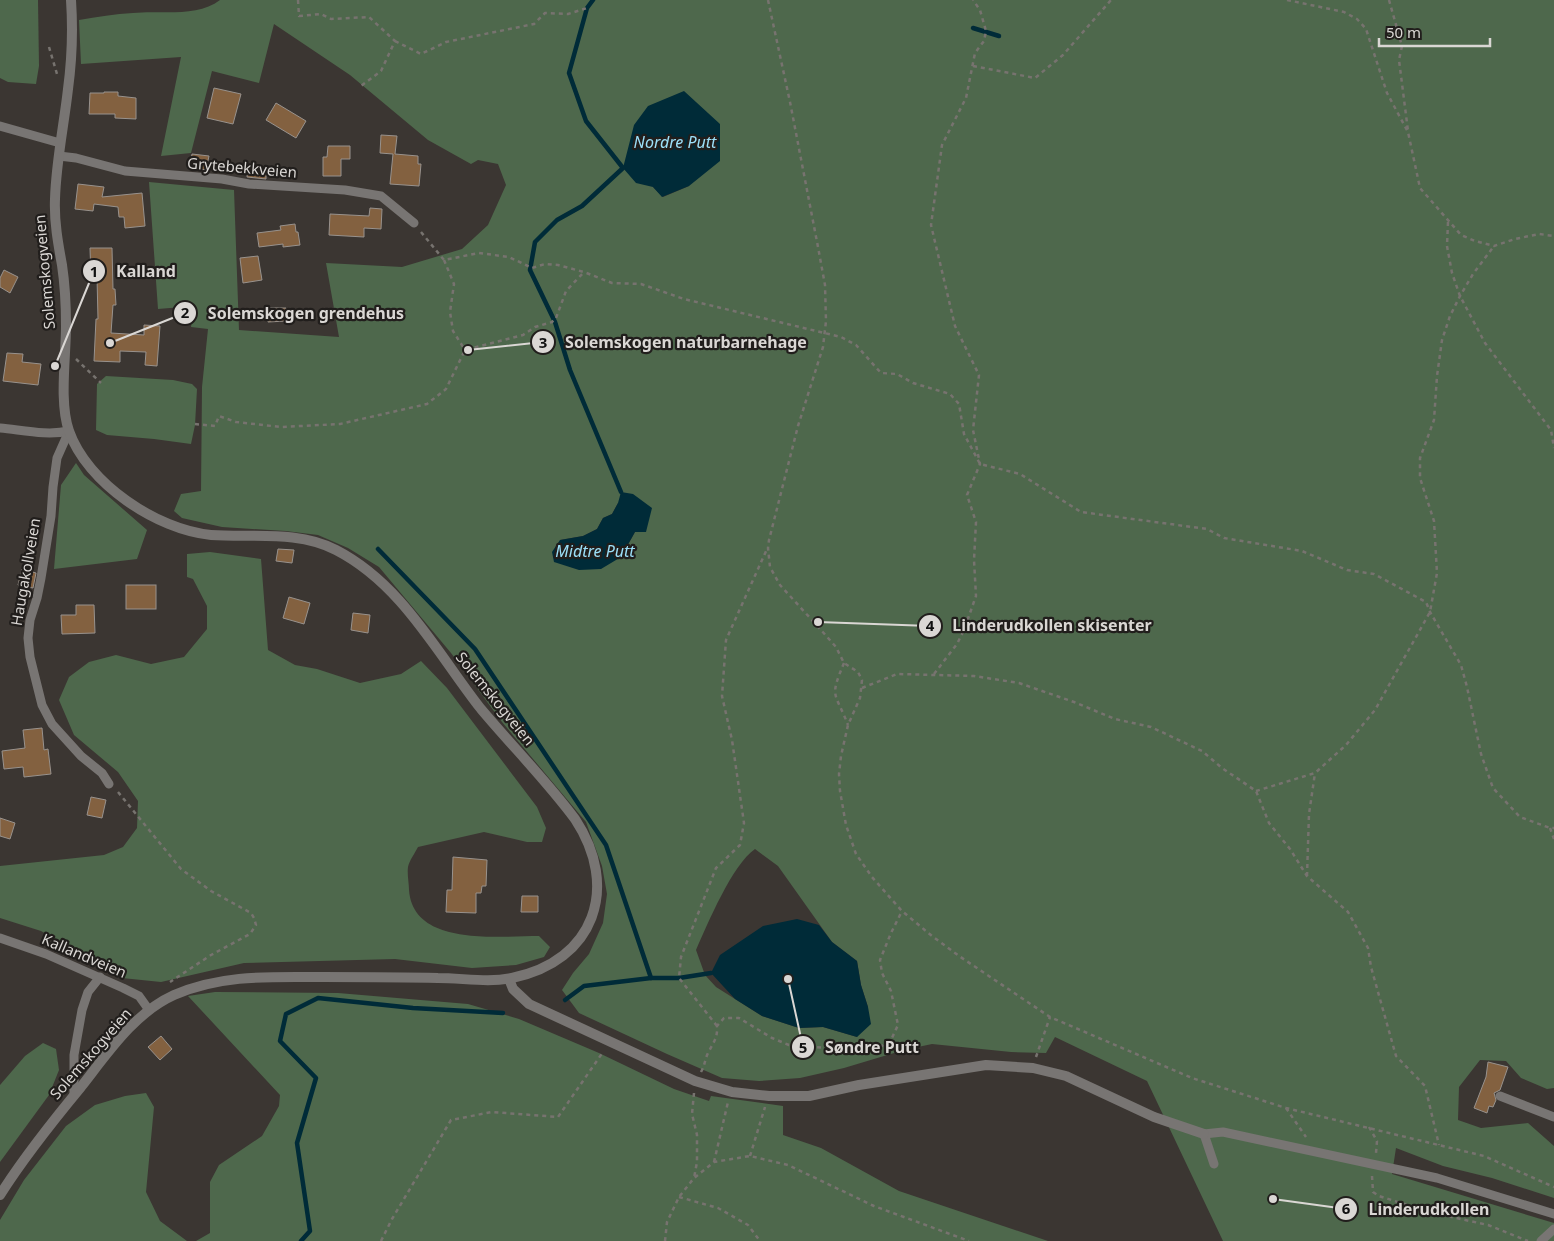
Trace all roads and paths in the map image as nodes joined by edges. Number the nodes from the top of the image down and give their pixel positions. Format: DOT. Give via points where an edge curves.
graph roads {
  1 [pos="71,0"];
  2 [pos="298,0"];
  3 [pos="768,0"];
  4 [pos="973,0"];
  5 [pos="1111,0"];
  6 [pos="1287,0"];
  7 [pos="1390,0"];
  8 [pos="587,8"];
  9 [pos="395,41"];
  10 [pos="973,66"];
  11 [pos="362,86"];
  12 [pos="0,126"];
  13 [pos="1408,132"];
  14 [pos="60,143"];
  15 [pos="59,156"];
  16 [pos="1449,220"];
  17 [pos="414,223"];
  18 [pos="1554,236"];
  19 [pos="1494,246"];
  20 [pos="444,260"];
  21 [pos="584,272"];
  22 [pos="1460,296"];
  23 [pos="826,333"];
  24 [pos="465,350"];
  25 [pos="66,355"];
  26 [pos="101,383"];
  27 [pos="195,424"];
  28 [pos="0,428"];
  29 [pos="69,431"];
  30 [pos="1554,448"];
  31 [pos="980,464"];
  32 [pos="768,548"];
  33 [pos="1430,612"];
  34 [pos="844,662"];
  35 [pos="934,674"];
  36 [pos="862,688"];
  37 [pos="848,725"];
  38 [pos="1315,773"];
  39 [pos="109,784"];
  40 [pos="1256,792"];
  41 [pos="1552,828"];
  42 [pos="1554,838"];
  43 [pos="1308,876"];
  44 [pos="902,911"];
  45 [pos="0,938"];
  46 [pos="100,977"];
  47 [pos="510,979"];
  48 [pos="165,985"];
  49 [pos="149,1010"];
  50 [pos="1050,1017"];
  51 [pos="717,1026"];
  52 [pos="611,1041"];
  53 [pos="1033,1068"];
  54 [pos="695,1081"];
  55 [pos="732,1092"];
  56 [pos="74,1096"];
  57 [pos="769,1096"];
  58 [pos="1500,1096"];
  59 [pos="1286,1108"];
  60 [pos="1554,1116"];
  61 [pos="1370,1127"];
  62 [pos="1204,1134"];
  63 [pos="1438,1145"];
  64 [pos="1316,1153"];
  65 [pos="1376,1155"];
  66 [pos="750,1156"];
  67 [pos="714,1162"];
  68 [pos="1214,1164"];
  69 [pos="1373,1170"];
  70 [pos="694,1178"];
  71 [pos="1554,1187"];
  72 [pos="0,1196"];
  73 [pos="678,1197"];
  74 [pos="1554,1214"];
  75 [pos="1554,1229"];
  76 [pos="382,1241"];
  77 [pos="665,1241"];
  78 [pos="760,1241"];
  79 [pos="969,1241"];
  80 [pos="1526,1241"];
  81 [pos="1541,1241"];
  1 -- 14 [label="street, Solemskogveien" via="71,67"];
  2 -- 9 [label="path" via="299,16 320,14 331,19 369,17"];
  3 -- 23 [label="path" via="825,285"];
  4 -- 10 [label="path" via="980,10 986,32 975,53"];
  5 -- 10 [label="path" via="1063,55 1035,78"];
  6 -- 13 [label="path" via="1344,12 1357,19 1366,29 1387,93"];
  7 -- 13 [label="path" via="1402,46 1399,60"];
  8 -- 9 [label="path" via="568,14 545,13 534,24 446,42 422,54"];
  9 -- 11 [label="path" via="381,71"];
  10 -- 31 [label="path" via="966,98 942,145 931,225 955,326 979,375 974,430"];
  12 -- 14 [label="lane"];
  13 -- 16 [label="path" via="1420,188"];
  14 -- 15 [label="street, Solemskogveien"];
  15 -- 17 [label="lane, Grytebekkveien" via="125,171 381,196"];
  15 -- 25 [label="street, Solemskogveien" via="55,218 65,306"];
  16 -- 19 [label="path" via="1461,235"];
  16 -- 22 [label="path" via="1447,246"];
  17 -- 20 [label="path"];
  18 -- 19 [label="path" via="1539,234 1515,238"];
  19 -- 22 [label="path"];
  20 -- 21 [label="path" via="479,253 509,257 532,268 544,264 558,265"];
  20 -- 24 [label="path" via="454,284 450,312 453,331"];
  21 -- 23 [label="path" via="612,283 642,284 684,299"];
  21 -- 24 [label="path" via="566,291 552,322 523,335"];
  22 -- 30 [label="path" via="1485,342 1551,430"];
  22 -- 33 [label="path" via="1442,340 1434,420 1420,458 1420,478 1434,521 1436,573"];
  23 -- 31 [label="path" via="856,345 881,373 897,374 913,383 950,394 959,404 964,434"];
  23 -- 32 [label="path" via="798,426"];
  24 -- 27 [label="path" via="446,389 427,404 340,424 281,427 236,422 219,416 215,426"];
  25 -- 26 [label="path" via="78,360"];
  25 -- 29 [label="street, Solemskogveien" via="65,410"];
  28 -- 29 [label="lane" via="48,433"];
  29 -- 39 [label="lane, Haugakollveien" via="57,458 41,578 30,620 30,657 42,705 52,724 81,756 102,773"];
  29 -- 47 [label="street, Solemskogveien" via="97,475 146,513 201,534 287,537 329,546 386,587 415,619 475,700 568,810 587,840 595,864 596,904 582,938 554,962 533,973"];
  31 -- 33 [label="path" via="1020,474 1081,512 1207,529 1224,538 1302,551 1347,570 1374,574 1426,602"];
  31 -- 35 [label="path" via="967,495 976,522 976,596 957,644"];
  32 -- 34 [label="path" via="770,567 780,585 836,647"];
  32 -- 51 [label="path" via="726,640 722,696 744,823 740,845 716,868 681,957 679,978"];
  33 -- 38 [label="path" via="1375,710 1346,746"];
  33 -- 41 [label="path" via="1461,665 1481,754 1493,788 1520,818"];
  34 -- 36 [label="path" via="858,672"];
  34 -- 37 [label="path" via="834,695"];
  35 -- 36 [label="path" via="897,674"];
  35 -- 40 [label="path" via="1020,683 1115,719 1151,727 1202,751"];
  36 -- 37 [label="path"];
  37 -- 44 [label="path" via="841,756 840,791 850,839 864,867"];
  38 -- 40 [label="path"];
  38 -- 43 [label="path" via="1309,814"];
  39 -- 48 [label="path" via="181,869 251,914 256,921 250,934"];
  40 -- 43 [label="path" via="1269,822"];
  41 -- 42 [label="path"];
  43 -- 63 [label="path" via="1348,912 1368,948 1396,1056 1425,1086"];
  44 -- 50 [label="path" via="959,956"];
  44 -- 51 [label="path" via="880,960 882,973 892,991 898,1025 891,1040 878,1049 789,1045 739,1018 724,1018"];
  45 -- 46 [label="lane, Kallandveien"];
  46 -- 49 [label="lane, Kallandveien" via="139,996"];
  46 -- 56 [label="lane" via="88,992 82,1010 74,1055"];
  47 -- 49 [label="street, Solemskogveien" via="237,978 191,989"];
  47 -- 52 [label="street" via="513,989 529,1004"];
  49 -- 56 [label="street, Solemskogveien" via="108,1053"];
  50 -- 53 [label="path"];
  50 -- 59 [label="path" via="1192,1078"];
  51 -- 54 [label="path" via="716,1040"];
  52 -- 54 [label="street"];
  52 -- 76 [label="path" via="558,1117 492,1112 451,1120"];
  53 -- 57 [label="street" via="986,1065 809,1096"];
  53 -- 62 [label="street" via="1066,1076 1154,1117"];
  54 -- 55 [label="street"];
  54 -- 70 [label="path" via="692,1114 697,1135 697,1162"];
  55 -- 57 [label="street"];
  55 -- 67 [label="path"];
  56 -- 72 [label="street, Solemskogveien" via="34,1145"];
  57 -- 66 [label="path"];
  58 -- 60 [label="lane"];
  59 -- 61 [label="path"];
  59 -- 64 [label="path"];
  61 -- 63 [label="path"];
  61 -- 65 [label="path" via="1377,1141"];
  62 -- 64 [label="lane" via="1223,1132"];
  62 -- 68 [label="lane"];
  63 -- 71 [label="path" via="1484,1156"];
  64 -- 74 [label="lane" via="1437,1178"];
  66 -- 67 [label="path"];
  66 -- 79 [label="path" via="788,1165 874,1206"];
  67 -- 70 [label="path"];
  69 -- 80 [label="path" via="1371,1185 1375,1195 1429,1212 1488,1225"];
  70 -- 73 [label="path"];
  73 -- 77 [label="path" via="667,1222"];
  73 -- 78 [label="path" via="718,1208 748,1225"];
  75 -- 81 [label="lane"];
}
